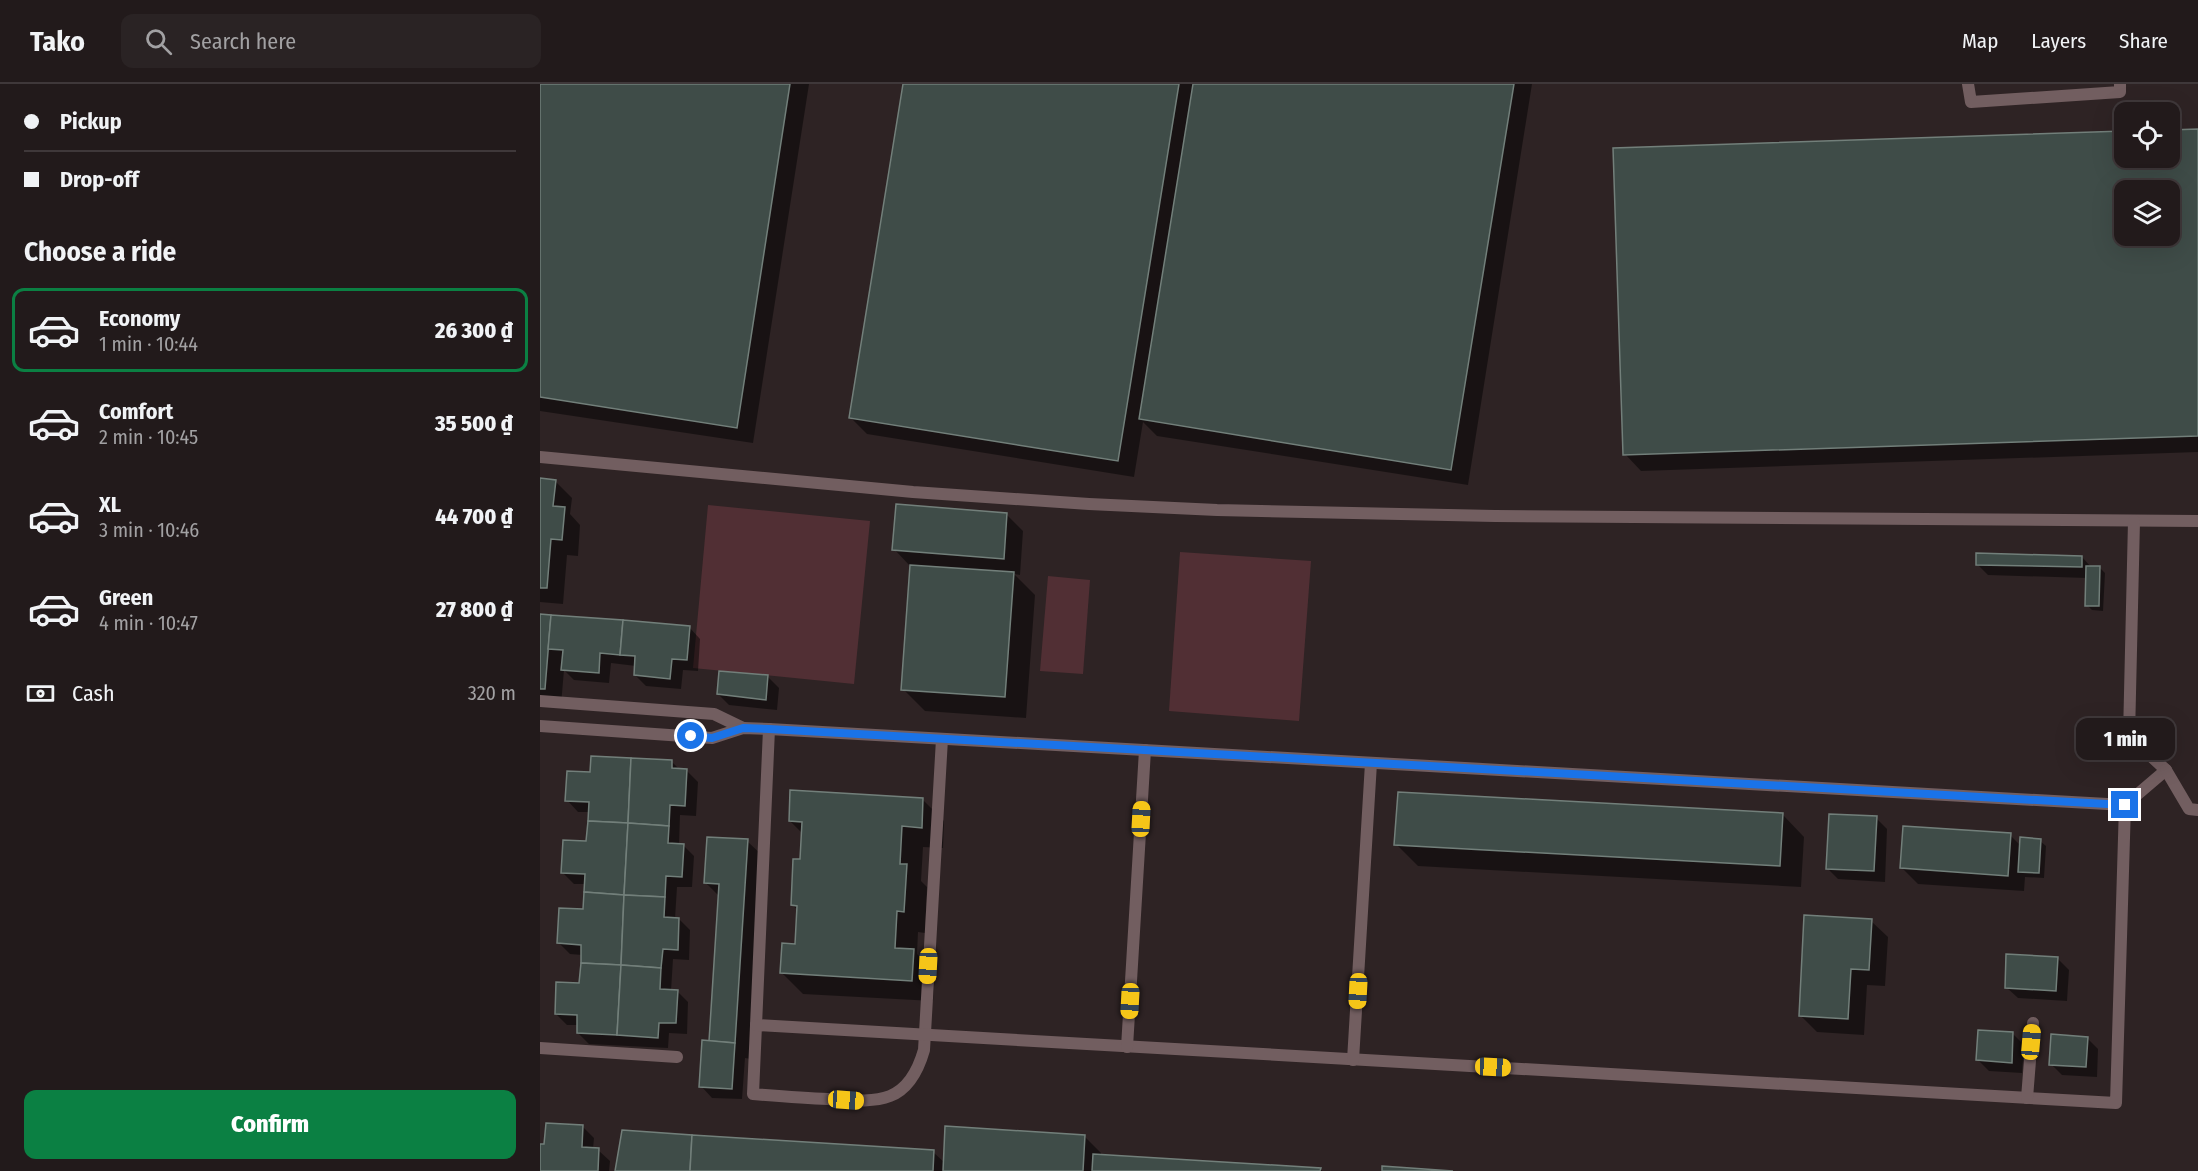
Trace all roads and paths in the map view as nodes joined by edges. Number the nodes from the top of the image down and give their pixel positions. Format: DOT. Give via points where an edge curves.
graph roads {
  1 [pos="1968,84"];
  2 [pos="2120,84"];
  3 [pos="540,457"];
  4 [pos="2134,521"];
  5 [pos="2198,521"];
  6 [pos="540,701"];
  7 [pos="540,726"];
  8 [pos="743,728"];
  9 [pos="769,729"];
  10 [pos="942,739"];
  11 [pos="1145,750"];
  12 [pos="1371,763"];
  13 [pos="2166,770"];
  14 [pos="2125,805"];
  15 [pos="2198,810"];
  16 [pos="2033,1023"];
  17 [pos="756,1025"];
  18 [pos="924,1035"];
  19 [pos="1127,1047"];
  20 [pos="540,1048"];
  21 [pos="677,1057"];
  22 [pos="1353,1060"];
  23 [pos="2027,1098"];
  1 -- 2 [label="lane" via="1971,102 2120,92"];
  3 -- 4 [label="lane" via="913,492 1205,509 1495,516"];
  4 -- 5 [label="lane"];
  4 -- 13 [label="lane" via="2129,736"];
  6 -- 8 [label="lane" via="714,714"];
  7 -- 8 [label="lane" via="712,738"];
  8 -- 9 [label="lane"];
  9 -- 10 [label="lane"];
  9 -- 17 [label="lane"];
  10 -- 11 [label="lane"];
  10 -- 18 [label="lane"];
  11 -- 12 [label="lane"];
  11 -- 19 [label="lane"];
  12 -- 14 [label="lane"];
  12 -- 22 [label="lane"];
  13 -- 14 [label="lane"];
  13 -- 15 [label="lane" via="2188,809"];
  14 -- 23 [label="lane" via="2116,1103"];
  16 -- 23 [label="lane"];
  17 -- 18 [label="lane"];
  17 -- 18 [label="lane" via="753,1094 869,1102 891,1096 913,1077 924,1050"];
  18 -- 19 [label="lane"];
  19 -- 22 [label="lane"];
  20 -- 21 [label="lane"];
  22 -- 23 [label="lane"];
}
